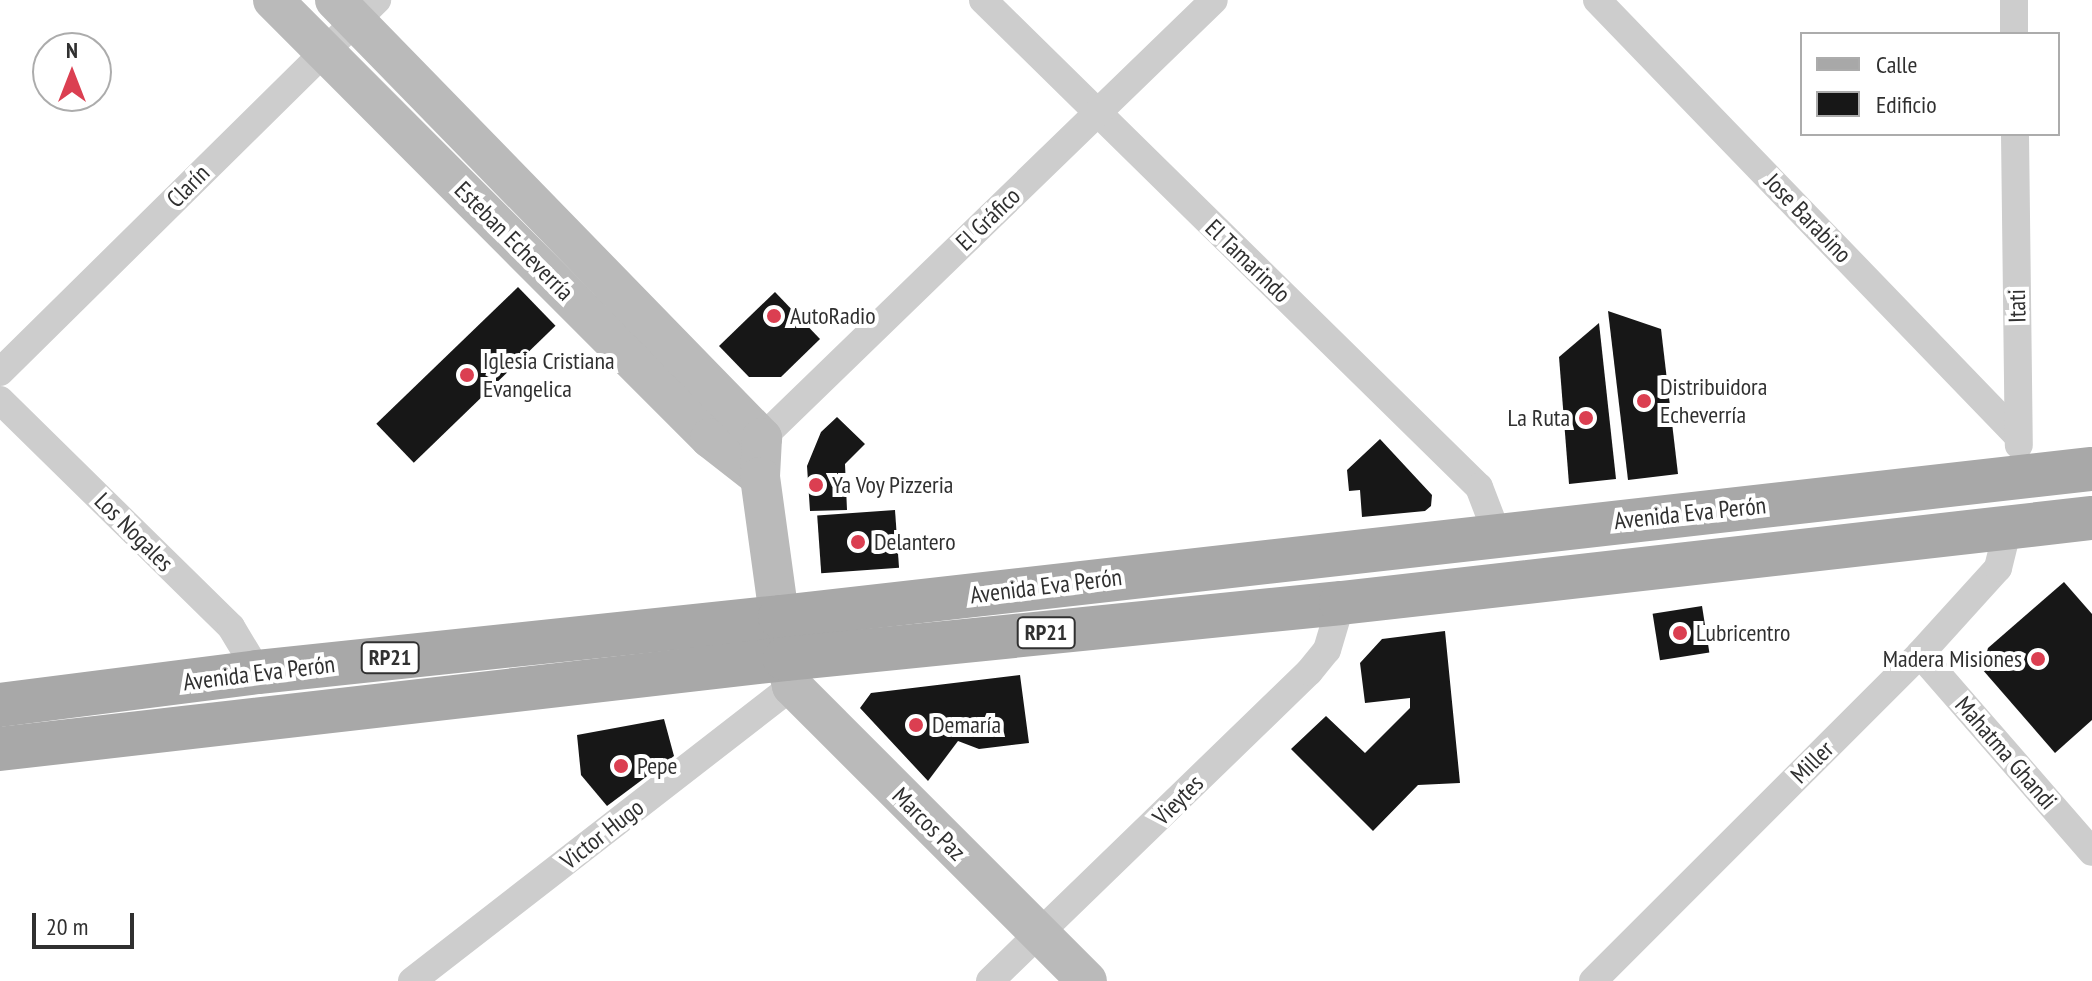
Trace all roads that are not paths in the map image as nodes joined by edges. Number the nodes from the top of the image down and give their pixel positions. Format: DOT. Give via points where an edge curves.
graph roads {
  1 [pos="273,0"];
  2 [pos="983,0"];
  3 [pos="1214,0"];
  4 [pos="1597,0"];
  5 [pos="2014,0"];
  6 [pos="356,7"];
  7 [pos="2014,32"];
  8 [pos="325,51"];
  9 [pos="1096,114"];
  10 [pos="2015,136"];
  11 [pos="0,372"];
  12 [pos="0,400"];
  13 [pos="2018,436"];
  14 [pos="761,458"];
  15 [pos="2092,469"];
  16 [pos="2023,478"];
  17 [pos="2092,518"];
  18 [pos="2008,528"];
  19 [pos="1497,534"];
  20 [pos="1341,603"];
  21 [pos="780,617"];
  22 [pos="1920,654"];
  23 [pos="258,672"];
  24 [pos="788,673"];
  25 [pos="0,705"];
  26 [pos="0,749"];
  27 [pos="2092,852"];
  28 [pos="1039,934"];
  29 [pos="412,981"];
  30 [pos="990,981"];
  31 [pos="1087,981"];
  32 [pos="1593,981"];
  1 -- 8 [label="main road, Esteban Echeverría"];
  2 -- 9 [label="street, El Tamarindo"];
  3 -- 9 [label="street, El Gráfico"];
  4 -- 13 [label="street, Jose Barabino"];
  5 -- 7 [label="street"];
  6 -- 8 [label="street, Clarín"];
  6 -- 14 [label="main road, Esteban Echeverría"];
  8 -- 11 [label="street, Clarín"];
  8 -- 14 [label="main road, Esteban Echeverría" via="710,438"];
  9 -- 14 [label="street, El Gráfico"];
  9 -- 19 [label="street, El Tamarindo" via="1479,487"];
  10 -- 13 [label="street, Itati"];
  12 -- 23 [label="street, Los Nogales" via="231,627"];
  13 -- 16 [label="street, Itati"];
  14 -- 21 [label="main road"];
  15 -- 16 [label="main road, Avenida Eva Perón / RP21"];
  16 -- 19 [label="main road, Avenida Eva Perón / RP21"];
  17 -- 18 [label="main road, Avenida Eva Perón / RP21"];
  18 -- 20 [label="main road, Avenida Eva Perón / RP21"];
  18 -- 22 [label="street, Miller" via="1998,568"];
  19 -- 21 [label="main road, Avenida Eva Perón / RP21"];
  20 -- 24 [label="main road, Avenida Eva Perón / RP21"];
  20 -- 28 [label="street, Vieytes" via="1327,650 1309,672"];
  21 -- 23 [label="main road, Avenida Eva Perón / RP21"];
  21 -- 24 [label="main road"];
  22 -- 27 [label="street, Mahatma Ghandi"];
  22 -- 32 [label="street, Miller"];
  23 -- 25 [label="main road, Avenida Eva Perón / RP21"];
  24 -- 26 [label="main road, Avenida Eva Perón / RP21"];
  24 -- 28 [label="main road, Marcos Paz"];
  24 -- 29 [label="street, Victor Hugo"];
  28 -- 30 [label="street, Vieytes"];
  28 -- 31 [label="main road, Marcos Paz"];
}
